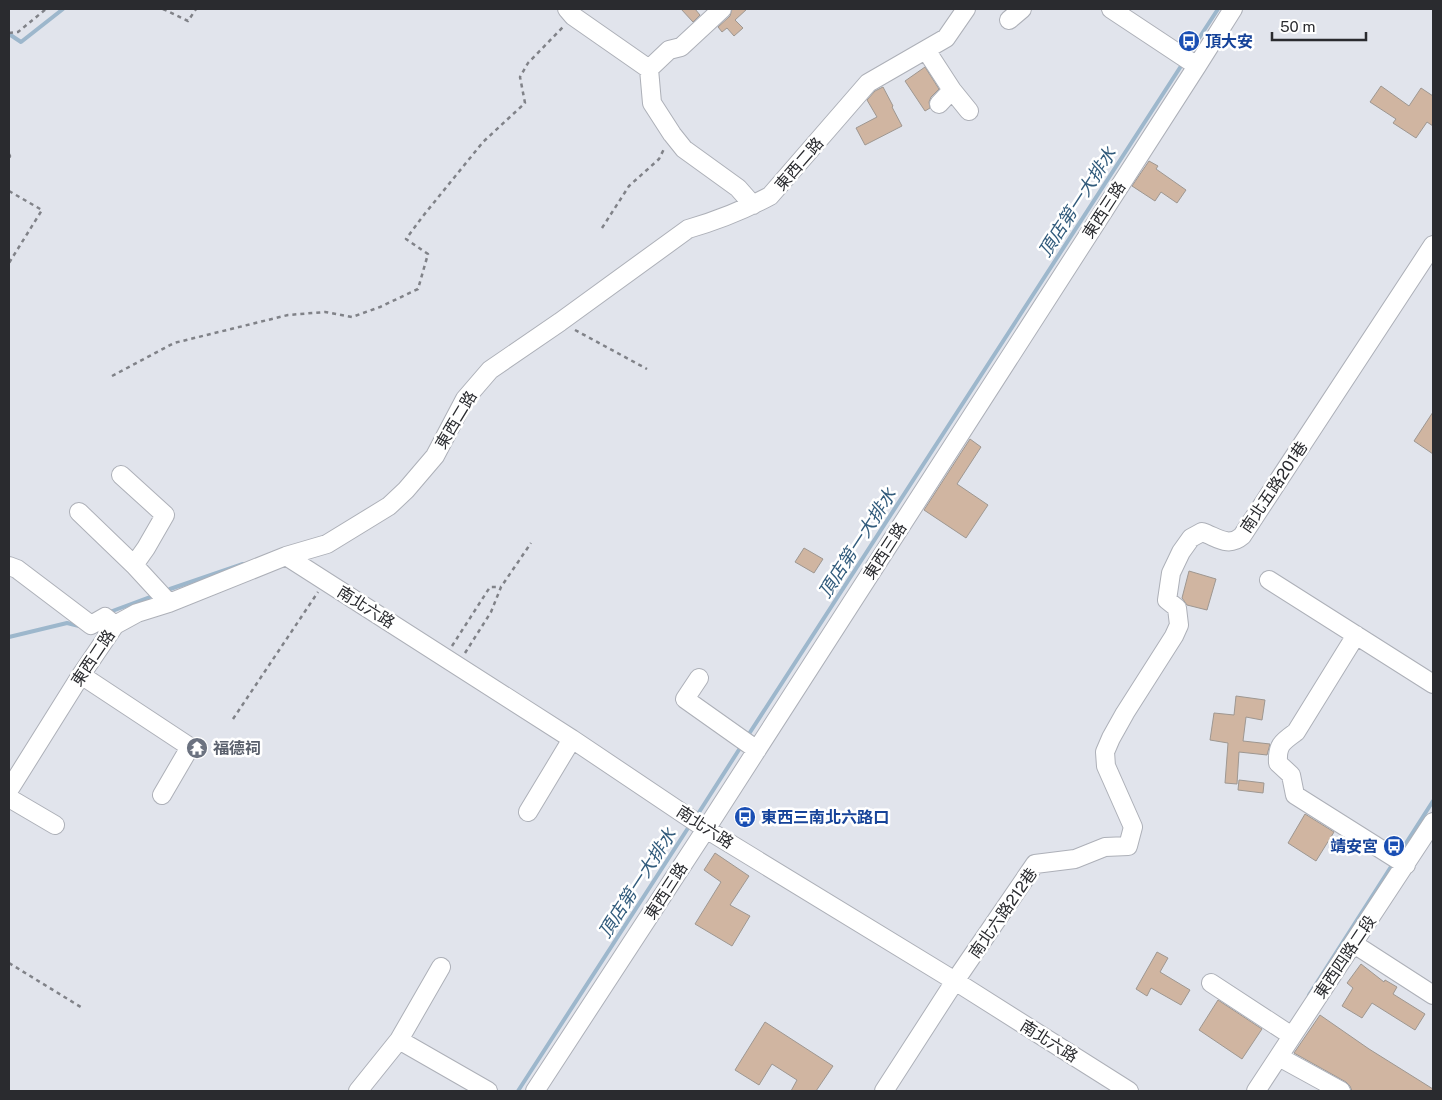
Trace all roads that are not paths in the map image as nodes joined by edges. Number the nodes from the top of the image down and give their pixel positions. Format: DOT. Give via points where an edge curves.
graph roads {
  1 [pos="722,9"];
  2 [pos="966,9"];
  3 [pos="1022,9"];
  4 [pos="1111,9"];
  5 [pos="1233,9"];
  6 [pos="570,12"];
  7 [pos="1009,20"];
  8 [pos="926,50"];
  9 [pos="1197,66"];
  10 [pos="649,68"];
  11 [pos="952,90"];
  12 [pos="939,104"];
  13 [pos="970,111"];
  14 [pos="754,205"];
  15 [pos="1433,245"];
  16 [pos="121,475"];
  17 [pos="79,512"];
  18 [pos="286,556"];
  19 [pos="134,565"];
  20 [pos="9,566"];
  21 [pos="1269,580"];
  22 [pos="169,603"];
  23 [pos="115,626"];
  24 [pos="1356,635"];
  25 [pos="81,675"];
  26 [pos="699,678"];
  27 [pos="1433,684"];
  28 [pos="572,739"];
  29 [pos="758,750"];
  30 [pos="9,790"];
  31 [pos="162,795"];
  32 [pos="9,798"];
  33 [pos="528,812"];
  34 [pos="1433,822"];
  35 [pos="55,824"];
  36 [pos="1133,827"];
  37 [pos="706,829"];
  38 [pos="1406,865"];
  39 [pos="1354,944"];
  40 [pos="441,967"];
  41 [pos="955,981"];
  42 [pos="1211,983"];
  43 [pos="1433,995"];
  44 [pos="1292,1036"];
  45 [pos="398,1040"];
  46 [pos="1279,1057"];
  47 [pos="358,1091"];
  48 [pos="488,1091"];
  49 [pos="535,1091"];
  50 [pos="884,1091"];
  51 [pos="1128,1091"];
  52 [pos="1256,1091"];
  53 [pos="1341,1091"];
  1 -- 10 [label="street" via="681,47 668,50"];
  2 -- 8 [label="street, 東西二路" via="946,38"];
  3 -- 7 [label="street"];
  4 -- 9 [label="street"];
  5 -- 9 [label="street, 東西三路"];
  6 -- 10 [label="street"];
  8 -- 11 [label="street"];
  8 -- 14 [label="street, 東西二路" via="868,83 770,196"];
  9 -- 29 [label="street, 東西三路"];
  10 -- 14 [label="street" via="652,104 672,134 684,149 738,188"];
  11 -- 12 [label="street"];
  11 -- 13 [label="street"];
  14 -- 18 [label="street, 東西二路" via="688,230 490,370 465,399 435,456 389,506 327,544"];
  15 -- 36 [label="street, 南北五路201巷" via="1242,536 1237,541 1225,542 1202,532 1190,538 1180,552 1171,573 1167,600 1177,608 1180,625 1125,713 1105,752 1106,766"];
  16 -- 19 [label="street" via="165,515"];
  17 -- 19 [label="street"];
  18 -- 22 [label="street, 東西二路"];
  18 -- 28 [label="street, 南北六路"];
  19 -- 22 [label="street"];
  20 -- 23 [label="street" via="17,568 91,625 105,617"];
  21 -- 24 [label="street"];
  22 -- 23 [label="street, 東西二路" via="137,613"];
  23 -- 25 [label="street, 東西二路"];
  24 -- 27 [label="street"];
  24 -- 38 [label="street" via="1296,732 1281,743 1278,763 1292,775 1295,795"];
  25 -- 30 [label="street, 東西二路"];
  25 -- 31 [label="street" via="190,747"];
  26 -- 29 [label="street" via="685,699"];
  28 -- 33 [label="street"];
  28 -- 37 [label="street, 南北六路"];
  29 -- 37 [label="street, 東西三路"];
  32 -- 35 [label="street"];
  34 -- 38 [label="street, 東西四路二段"];
  36 -- 41 [label="street, 南北六路212巷" via="1128,846 1104,847 1075,859 1035,864"];
  37 -- 41 [label="street, 南北六路"];
  37 -- 49 [label="street, 東西三路"];
  38 -- 39 [label="street, 東西四路二段"];
  39 -- 43 [label="street"];
  39 -- 44 [label="street, 東西四路二段"];
  40 -- 45 [label="street"];
  41 -- 50 [label="street"];
  41 -- 51 [label="street, 南北六路"];
  42 -- 44 [label="street"];
  44 -- 46 [label="street, 東西四路二段"];
  45 -- 47 [label="street"];
  45 -- 48 [label="street"];
  46 -- 52 [label="street, 東西四路二段"];
  46 -- 53 [label="street"];
}
